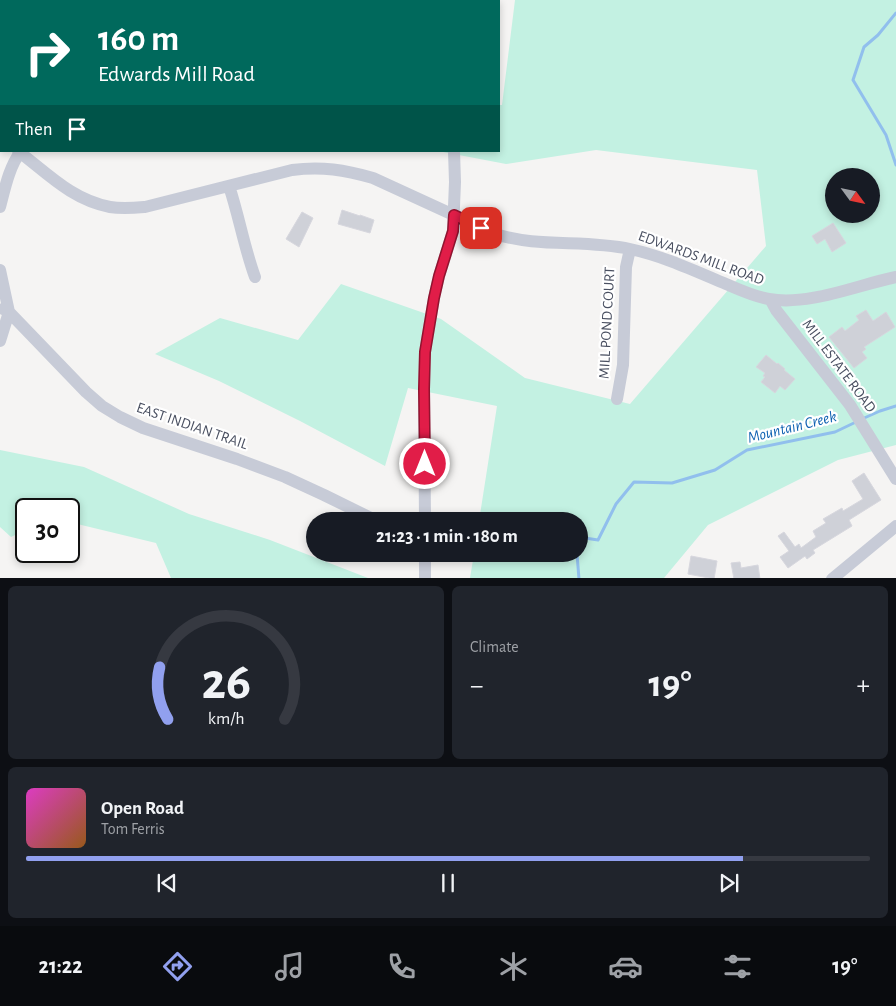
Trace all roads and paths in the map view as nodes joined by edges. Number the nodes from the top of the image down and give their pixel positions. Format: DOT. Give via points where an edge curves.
graph roads {
  1 [pos="20,152"];
  2 [pos="454,152"];
  3 [pos="229,186"];
  4 [pos="0,207"];
  5 [pos="454,215"];
  6 [pos="630,249"];
  7 [pos="0,270"];
  8 [pos="255,277"];
  9 [pos="896,277"];
  10 [pos="770,300"];
  11 [pos="5,309"];
  12 [pos="0,341"];
  13 [pos="617,399"];
  14 [pos="896,478"];
  15 [pos="359,512"];
  16 [pos="425,512"];
  17 [pos="896,526"];
  18 [pos="425,562"];
  19 [pos="425,578"];
  20 [pos="832,578"];
  1 -- 3 [label="street, EDWARDS MILL ROAD" via="70,192 110,207 145,207"];
  1 -- 4 [label="street"];
  2 -- 5 [label="street"];
  3 -- 5 [label="street, EDWARDS MILL ROAD" via="292,170 338,170 373,178"];
  3 -- 8 [label="street"];
  5 -- 6 [label="street, EDWARDS MILL ROAD" via="494,234 517,240"];
  5 -- 16 [label="street" via="425,352"];
  6 -- 10 [label="street, EDWARDS MILL ROAD" via="668,260"];
  6 -- 13 [label="street, MILL POND COURT" via="626,267 623,365"];
  7 -- 11 [label="street"];
  9 -- 10 [label="street, EDWARDS MILL ROAD" via="814,298"];
  10 -- 14 [label="street, MILL ESTATE ROAD" via="850,405"];
  11 -- 12 [label="street"];
  11 -- 15 [label="street, EAST INDIAN TRAIL" via="86,392 120,417 285,477"];
  17 -- 20 [label="street"];
  18 -- 19 [label="street"];
}
